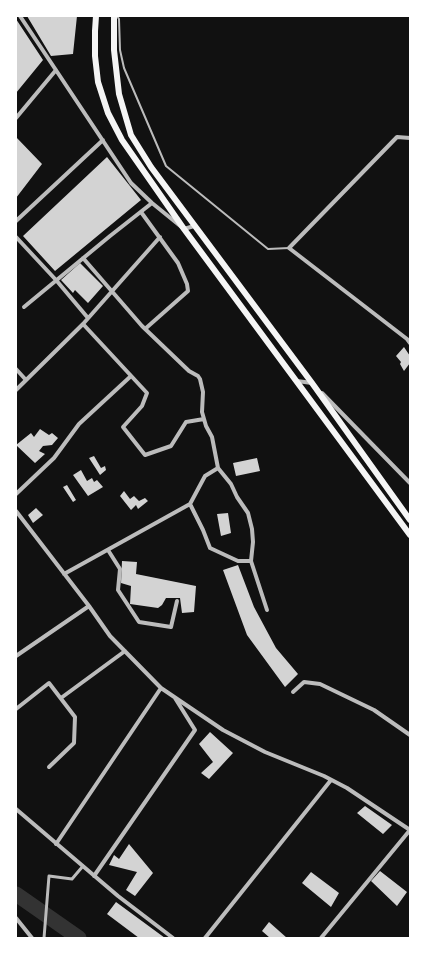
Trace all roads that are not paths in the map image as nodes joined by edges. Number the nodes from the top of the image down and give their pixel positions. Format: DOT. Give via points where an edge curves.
graph roads {
  1 [pos="20,16"];
  2 [pos="96,16"];
  3 [pos="116,16"];
  4 [pos="56,70"];
  5 [pos="16,118"];
  6 [pos="410,138"];
  7 [pos="102,140"];
  8 [pos="152,204"];
  9 [pos="141,212"];
  10 [pos="16,221"];
  11 [pos="194,226"];
  12 [pos="184,229"];
  13 [pos="16,237"];
  14 [pos="160,237"];
  15 [pos="289,248"];
  16 [pos="83,258"];
  17 [pos="56,280"];
  18 [pos="112,291"];
  19 [pos="24,307"];
  20 [pos="88,318"];
  21 [pos="83,324"];
  22 [pos="145,329"];
  23 [pos="410,342"];
  24 [pos="16,369"];
  25 [pos="131,376"];
  26 [pos="26,380"];
  27 [pos="297,381"];
  28 [pos="312,383"];
  29 [pos="16,390"];
  30 [pos="204,419"];
  31 [pos="218,468"];
  32 [pos="410,483"];
  33 [pos="16,494"];
  34 [pos="190,504"];
  35 [pos="16,511"];
  36 [pos="410,520"];
  37 [pos="410,535"];
  38 [pos="108,550"];
  39 [pos="251,560"];
  40 [pos="64,574"];
  41 [pos="177,601"];
  42 [pos="89,606"];
  43 [pos="267,610"];
  44 [pos="125,651"];
  45 [pos="16,656"];
  46 [pos="161,688"];
  47 [pos="293,692"];
  48 [pos="174,696"];
  49 [pos="60,698"];
  50 [pos="16,709"];
  51 [pos="410,735"];
  52 [pos="49,767"];
  53 [pos="331,780"];
  54 [pos="16,809"];
  55 [pos="56,844"];
  56 [pos="83,866"];
  57 [pos="94,876"];
  58 [pos="16,918"];
  59 [pos="32,938"];
  60 [pos="44,938"];
  61 [pos="173,938"];
  62 [pos="205,938"];
  63 [pos="320,938"];
  1 -- 4 [label="street"];
  2 -- 12 [label="main road" via="95,56 98,82 108,113 137,163"];
  3 -- 11 [label="main road" via="114,50 119,94 131,135"];
  3 -- 15 [label="lane" via="119,19 124,68 166,166 268,249"];
  4 -- 5 [label="street"];
  4 -- 7 [label="street"];
  6 -- 15 [label="street" via="397,137"];
  7 -- 8 [label="street" via="131,183"];
  7 -- 10 [label="street"];
  8 -- 9 [label="street"];
  8 -- 12 [label="street"];
  9 -- 14 [label="street"];
  9 -- 16 [label="street"];
  11 -- 12 [label="street"];
  11 -- 28 [label="main road"];
  12 -- 27 [label="main road"];
  13 -- 17 [label="street"];
  14 -- 18 [label="street"];
  14 -- 22 [label="street" via="178,263 188,291"];
  15 -- 23 [label="street"];
  16 -- 17 [label="street"];
  16 -- 18 [label="street"];
  17 -- 19 [label="street"];
  17 -- 20 [label="street"];
  18 -- 20 [label="street"];
  18 -- 22 [label="street"];
  20 -- 21 [label="street"];
  21 -- 25 [label="street"];
  21 -- 26 [label="street"];
  22 -- 30 [label="street" via="189,371 198,376 204,392"];
  24 -- 26 [label="street"];
  25 -- 30 [label="street" via="147,394 142,406 123,427 145,455 171,446 186,422"];
  25 -- 33 [label="street" via="79,424 54,458"];
  26 -- 29 [label="street"];
  27 -- 28 [label="street"];
  27 -- 37 [label="main road"];
  28 -- 32 [label="street"];
  28 -- 36 [label="main road"];
  30 -- 31 [label="street" via="212,437"];
  31 -- 34 [label="street" via="205,476"];
  31 -- 39 [label="street" via="248,513 253,542"];
  34 -- 38 [label="street"];
  34 -- 39 [label="street" via="210,548 238,561"];
  35 -- 40 [label="street"];
  38 -- 40 [label="street"];
  38 -- 41 [label="street" via="120,569 118,590 139,622 171,627"];
  39 -- 43 [label="street"];
  40 -- 42 [label="street"];
  42 -- 44 [label="street" via="110,636"];
  42 -- 45 [label="street"];
  44 -- 46 [label="street"];
  44 -- 49 [label="street"];
  46 -- 48 [label="street"];
  46 -- 55 [label="street"];
  47 -- 51 [label="street" via="304,682 320,684 374,710"];
  48 -- 53 [label="street" via="223,730 265,752"];
  48 -- 57 [label="street" via="195,730"];
  49 -- 50 [label="street" via="49,683"];
  49 -- 52 [label="street" via="75,717 74,743"];
  53 -- 62 [label="street"];
  53 -- 63 [label="street" via="348,788 410,830"];
  54 -- 55 [label="street"];
  55 -- 56 [label="street"];
  56 -- 57 [label="street"];
  56 -- 60 [label="street" via="72,879 49,876"];
  57 -- 61 [label="street"];
  58 -- 59 [label="street"];
}
